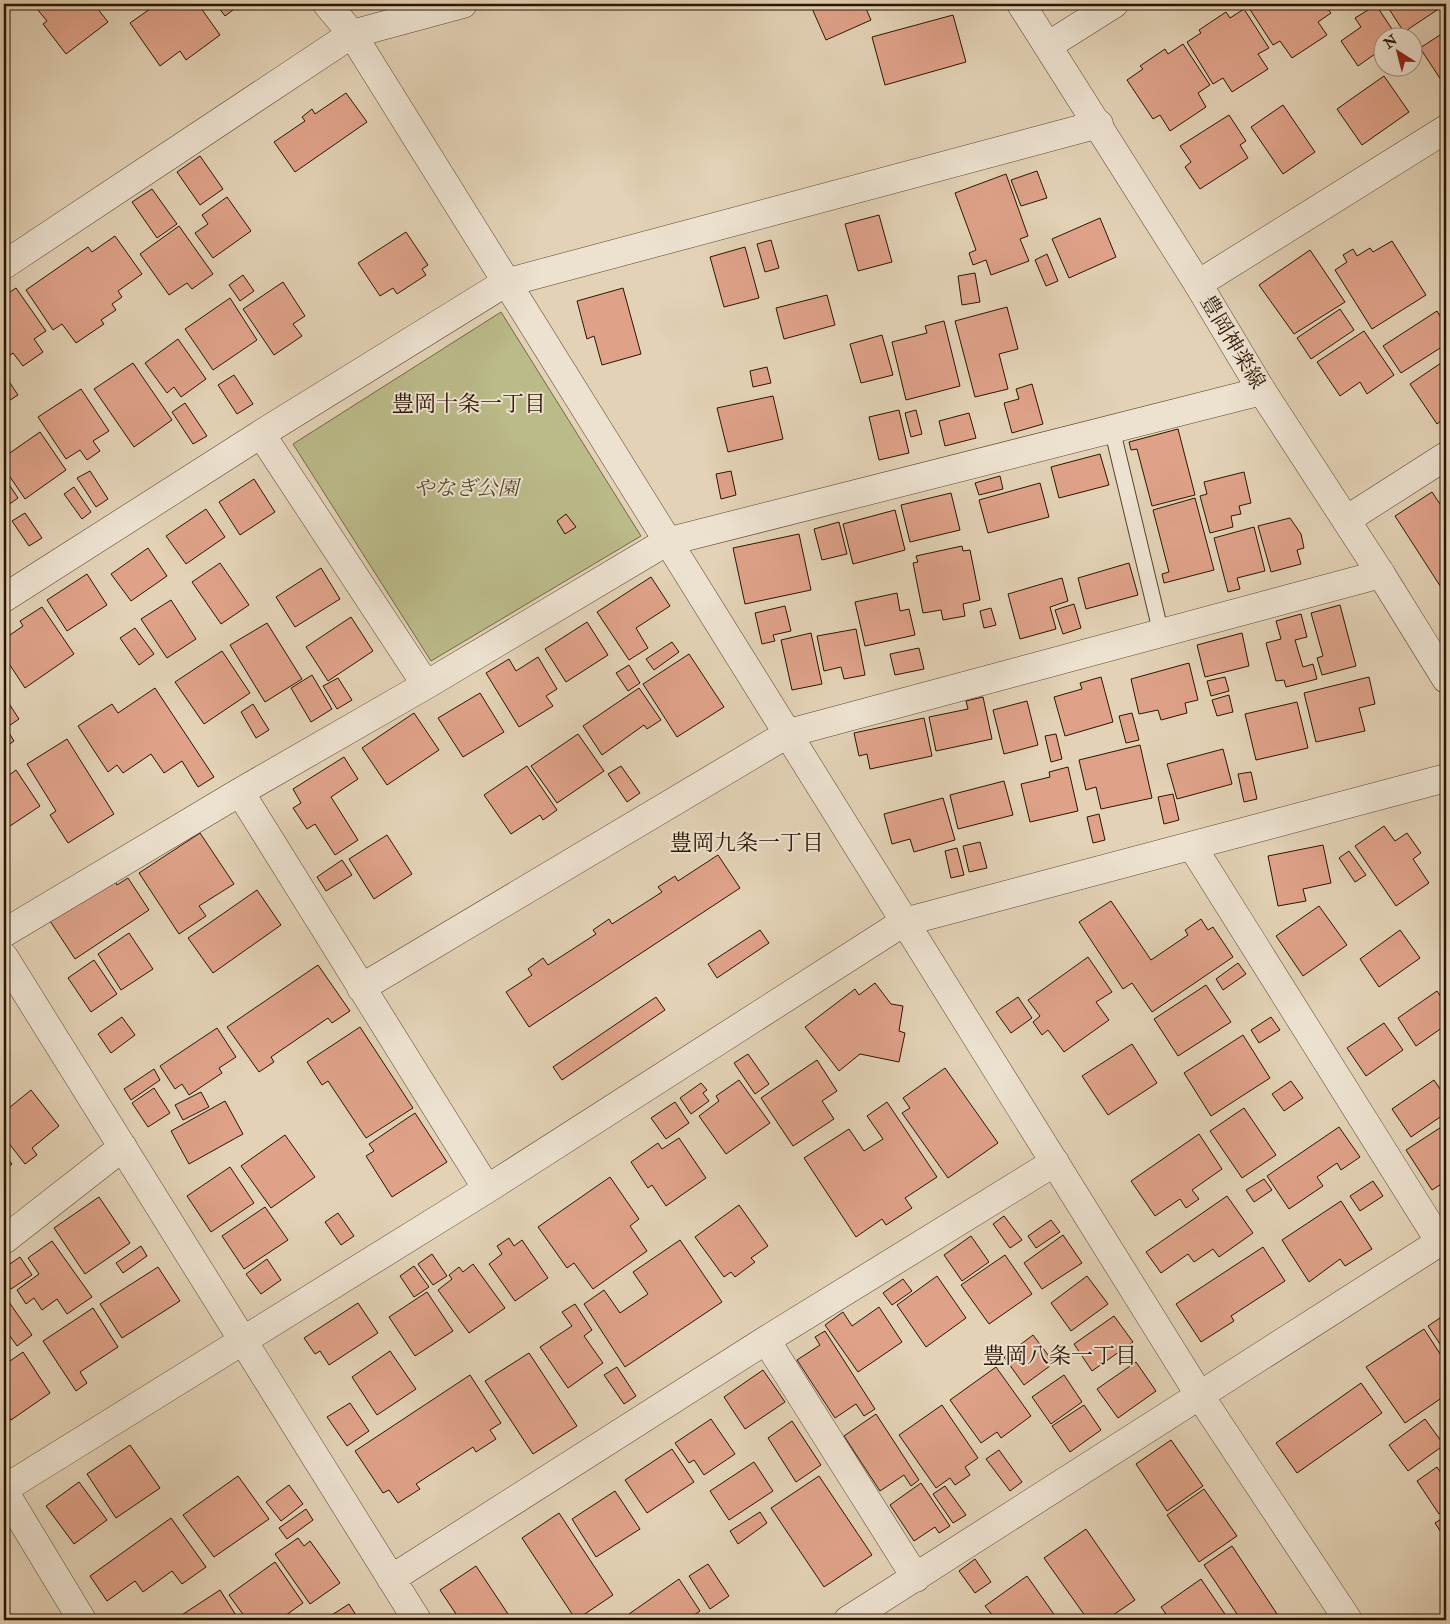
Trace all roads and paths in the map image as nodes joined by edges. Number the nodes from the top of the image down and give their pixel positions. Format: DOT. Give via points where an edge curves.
graph roads {
  1 [pos="327,4"];
  2 [pos="463,4"];
  3 [pos="1021,4"];
  4 [pos="1114,4"];
  5 [pos="352,34"];
  6 [pos="1049,45"];
  7 [pos="1099,124"];
  8 [pos="1446,129"];
  9 [pos="4,265"];
  10 [pos="505,283"];
  11 [pos="1198,284"];
  12 [pos="1262,391"];
  13 [pos="1112,429"];
  14 [pos="261,434"];
  15 [pos="1446,456"];
  16 [pos="1346,520"];
  17 [pos="666,542"];
  18 [pos="1381,574"];
  19 [pos="4,598"];
  20 [pos="1161,633"];
  21 [pos="1446,680"];
  22 [pos="426,685"];
  23 [pos="789,734"];
  24 [pos="1446,778"];
  25 [pos="240,792"];
  26 [pos="1192,846"];
  27 [pos="904,922"];
  28 [pos="4,933"];
  29 [pos="4,957"];
  30 [pos="361,988"];
  31 [pos="123,1147"];
  32 [pos="1055,1162"];
  33 [pos="487,1189"];
  34 [pos="4,1240"];
  35 [pos="1443,1240"];
  36 [pos="766,1340"];
  37 [pos="244,1341"];
  38 [pos="1200,1396"];
  39 [pos="4,1490"];
  40 [pos="916,1578"];
  41 [pos="391,1579"];
  42 [pos="82,1620"];
  43 [pos="417,1620"];
  44 [pos="848,1620"];
  45 [pos="1348,1620"];
  1 -- 5 [label="street"];
  2 -- 5 [label="street"];
  3 -- 6 [label="street, 豊岡神楽線"];
  4 -- 6 [label="street"];
  5 -- 9 [label="street"];
  5 -- 10 [label="street"];
  6 -- 7 [label="street, 豊岡神楽線"];
  7 -- 10 [label="street"];
  7 -- 11 [label="street, 豊岡神楽線"];
  8 -- 11 [label="street"];
  10 -- 14 [label="street"];
  10 -- 17 [label="street"];
  11 -- 12 [label="street, 豊岡神楽線"];
  12 -- 13 [label="street"];
  12 -- 16 [label="street, 豊岡神楽線"];
  13 -- 17 [label="street"];
  13 -- 20 [label="lane"];
  14 -- 19 [label="street"];
  14 -- 22 [label="street"];
  15 -- 16 [label="street"];
  16 -- 18 [label="street, 豊岡神楽線"];
  17 -- 22 [label="street"];
  17 -- 23 [label="street"];
  18 -- 20 [label="street"];
  18 -- 21 [label="street, 豊岡神楽線"];
  20 -- 23 [label="street"];
  22 -- 25 [label="street"];
  23 -- 27 [label="street"];
  23 -- 30 [label="street"];
  24 -- 26 [label="street"];
  25 -- 28 [label="street"];
  25 -- 30 [label="street"];
  26 -- 27 [label="street"];
  26 -- 35 [label="street"];
  27 -- 32 [label="street"];
  27 -- 33 [label="street"];
  29 -- 31 [label="street"];
  30 -- 33 [label="street"];
  31 -- 34 [label="street"];
  31 -- 37 [label="street"];
  32 -- 36 [label="street"];
  32 -- 38 [label="street"];
  33 -- 37 [label="street"];
  35 -- 38 [label="street"];
  36 -- 40 [label="street"];
  36 -- 41 [label="street"];
  37 -- 39 [label="street"];
  37 -- 41 [label="street"];
  38 -- 40 [label="street"];
  38 -- 45 [label="street"];
  39 -- 42 [label="street"];
  40 -- 44 [label="street"];
  41 -- 43 [label="street"];
}
